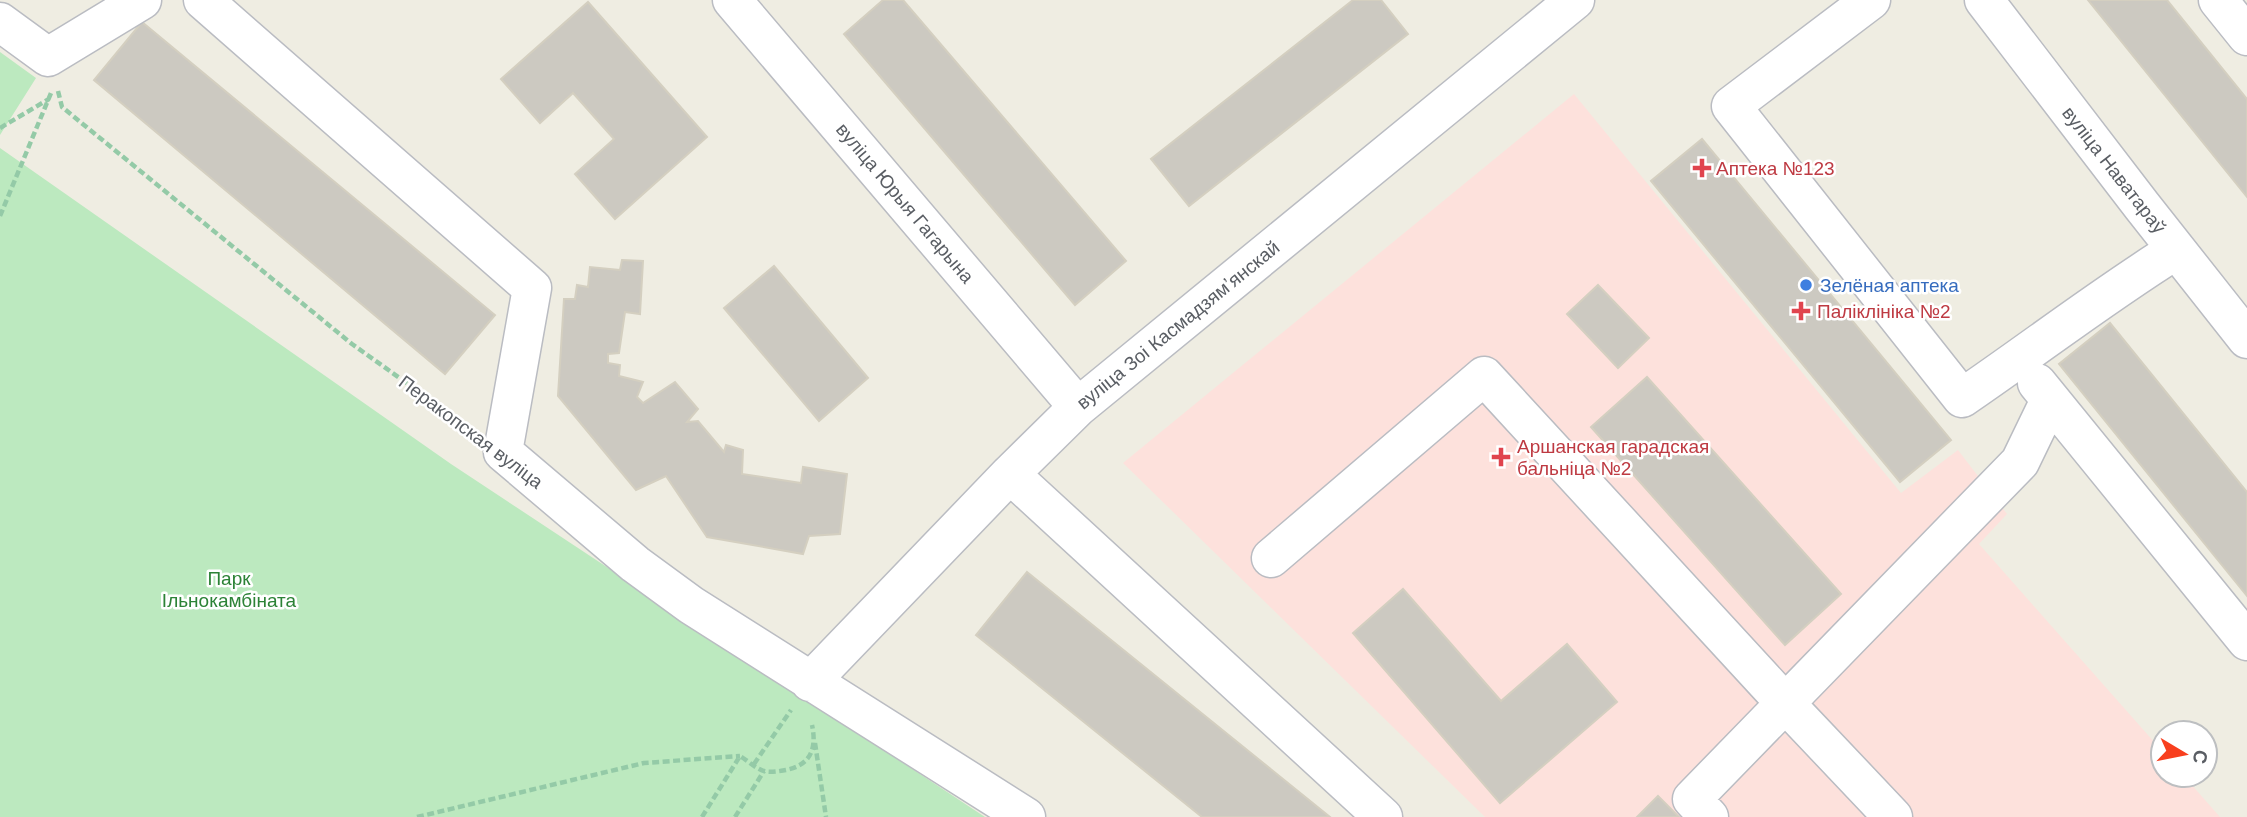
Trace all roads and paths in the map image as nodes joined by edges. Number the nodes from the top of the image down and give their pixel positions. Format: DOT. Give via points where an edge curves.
graph roads {
  1 [pos="142,0"];
  2 [pos="203,0"];
  3 [pos="732,0"];
  4 [pos="1575,0"];
  5 [pos="1871,0"];
  6 [pos="1984,0"];
  7 [pos="2218,0"];
  8 [pos="0,22"];
  9 [pos="2247,36"];
  10 [pos="51,69"];
  11 [pos="49,99"];
  12 [pos="0,128"];
  13 [pos="0,216"];
  14 [pos="2176,250"];
  15 [pos="2235,299"];
  16 [pos="2247,338"];
  17 [pos="2019,358"];
  18 [pos="2050,400"];
  19 [pos="1078,407"];
  20 [pos="503,452"];
  21 [pos="1010,474"];
  22 [pos="1271,558"];
  23 [pos="2247,641"];
  24 [pos="810,682"];
  25 [pos="1784,703"];
  26 [pos="815,739"];
  27 [pos="740,756"];
  28 [pos="754,764"];
  29 [pos="764,771"];
  30 [pos="417,817"];
  31 [pos="702,817"];
  32 [pos="735,817"];
  33 [pos="826,817"];
  34 [pos="1026,817"];
  35 [pos="1383,817"];
  36 [pos="1709,817"];
  37 [pos="1893,817"];
  1 -- 10 [label="street"];
  2 -- 20 [label="street" via="532,288"];
  3 -- 19 [label="street, вуліца Юрыя Гагарына"];
  4 -- 19 [label="street, вуліца Зоі Касмадзямʼянскай"];
  5 -- 17 [label="street" via="1731,106 1962,398"];
  6 -- 14 [label="street, вуліца Наватараў"];
  7 -- 9 [label="street"];
  8 -- 10 [label="street"];
  10 -- 11 [label="path"];
  10 -- 20 [label="path, Перакопская вуліца" via="62,107 352,344"];
  11 -- 12 [label="path"];
  11 -- 13 [label="path"];
  14 -- 15 [label="street, вуліца Наватараў"];
  14 -- 17 [label="street"];
  15 -- 16 [label="street, вуліца Наватараў"];
  17 -- 18 [label="street"];
  18 -- 23 [label="street"];
  18 -- 25 [label="street" via="2020,462"];
  19 -- 21 [label="street, вуліца Зоі Касмадзямʼянскай"];
  20 -- 24 [label="street, Перакопская вуліца" via="635,564"];
  21 -- 24 [label="street, вуліца Зоі Касмадзямʼянскай"];
  21 -- 35 [label="street"];
  22 -- 25 [label="street" via="1484,376"];
  24 -- 26 [label="path"];
  24 -- 28 [label="path"];
  24 -- 34 [label="street, Перакопская вуліца"];
  25 -- 36 [label="street" via="1692,799"];
  25 -- 37 [label="street"];
  26 -- 29 [label="path" via="799,767"];
  26 -- 33 [label="path"];
  27 -- 28 [label="path"];
  27 -- 30 [label="path" via="644,763"];
  27 -- 31 [label="path"];
  28 -- 29 [label="path"];
  29 -- 32 [label="path"];
}
